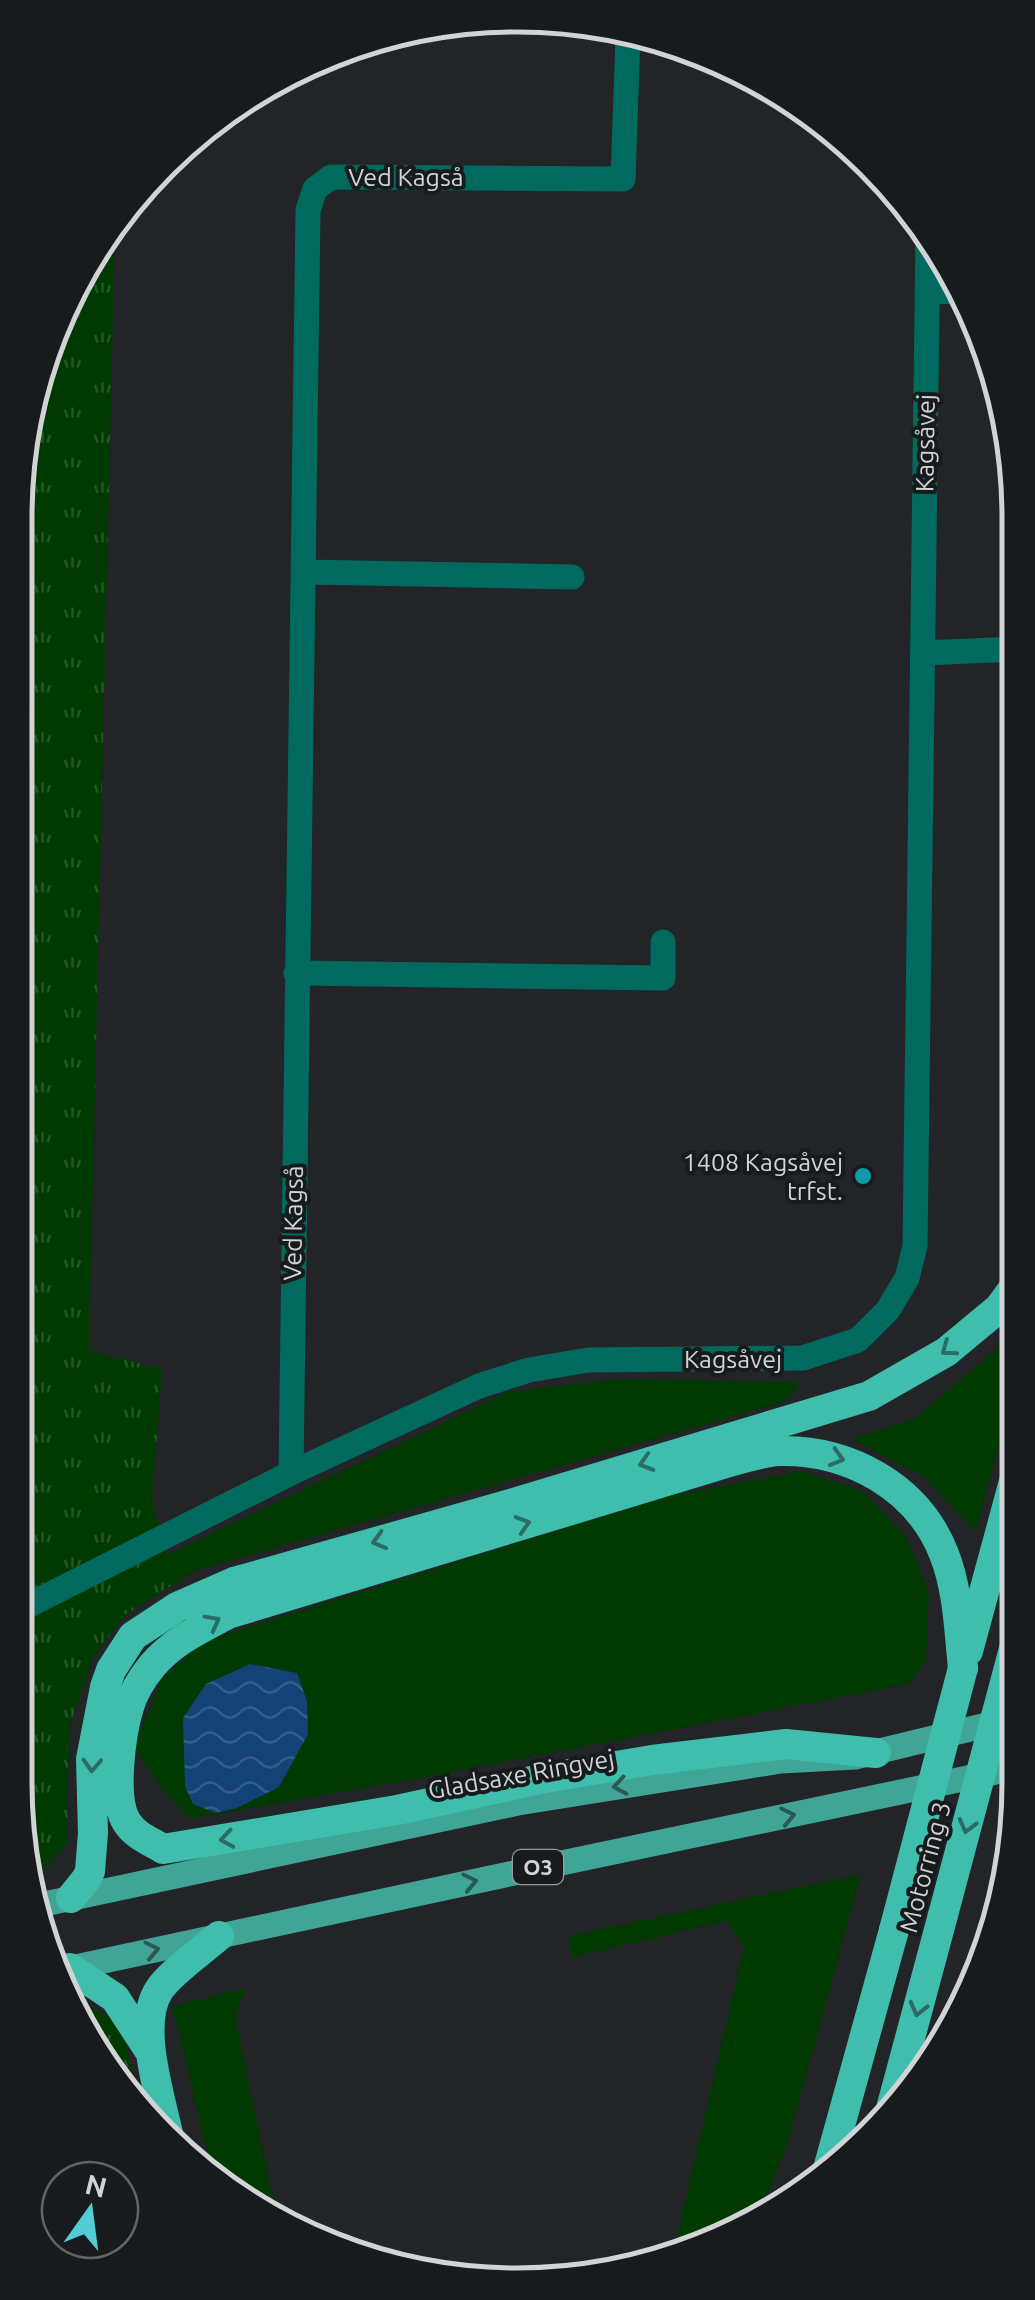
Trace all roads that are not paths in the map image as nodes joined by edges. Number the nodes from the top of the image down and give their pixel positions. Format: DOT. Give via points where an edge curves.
graph roads {
  1 [pos="628,46"];
  2 [pos="928,258"];
  3 [pos="927,291"];
  4 [pos="946,292"];
  5 [pos="304,572"];
  6 [pos="572,577"];
  7 [pos="1002,650"];
  8 [pos="922,653"];
  9 [pos="664,942"];
  10 [pos="296,973"];
  11 [pos="1002,1304"];
  12 [pos="291,1474"];
  13 [pos="1002,1525"];
  14 [pos="32,1604"];
  15 [pos="963,1668"];
  16 [pos="1002,1697"];
  17 [pos="1002,1721"];
  18 [pos="876,1752"];
  19 [pos="1002,1772"];
  20 [pos="71,1898"];
  21 [pos="48,1903"];
  22 [pos="219,1936"];
  23 [pos="69,1969"];
  24 [pos="72,1975"];
  25 [pos="150,2050"];
  26 [pos="898,2083"];
  27 [pos="165,2114"];
  28 [pos="841,2122"];
  29 [pos="833,2150"];
  30 [pos="821,2160"];
  1 -- 5 [label="street, Ved Kagså" via="623,179 331,177 315,190 308,210"];
  2 -- 3 [label="street, Kagsåvej"];
  3 -- 4 [label="street"];
  3 -- 8 [label="street, Kagsåvej"];
  5 -- 6 [label="street"];
  5 -- 10 [label="street, Ved Kagså"];
  7 -- 8 [label="street"];
  8 -- 12 [label="street, Kagsåvej" via="915,1246 908,1278 888,1310 858,1340 803,1358 588,1360 529,1370 479,1386"];
  9 -- 10 [label="street" via="663,978"];
  10 -- 12 [label="street, Ved Kagså"];
  11 -- 20 [label="highway, one-way" via="946,1352 869,1396 234,1582 176,1607 133,1636 104,1688 91,1759 90,1871"];
  12 -- 14 [label="street, Kagsåvej"];
  13 -- 15 [label="highway"];
  18 -- 15 [label="highway, one-way" via="786,1744 652,1760 163,1849 136,1833 119,1802 130,1704 150,1668 177,1641 228,1614 774,1451 817,1452 858,1464 894,1486 924,1517 944,1553 955,1594"];
  15 -- 28 [label="highway, bridge"];
  16 -- 26 [label="highway, Motorring 3, one-way, bridge"];
  17 -- 18 [label="main road, Gladsaxe Ringvej"];
  18 -- 20 [label="main road, Gladsaxe Ringvej, one-way" via="518,1803"];
  22 -- 19 [label="main road, O3, one-way"];
  20 -- 21 [label="main road, Gladsaxe Ringvej"];
  23 -- 22 [label="main road, O3, one-way"];
  22 -- 25 [label="highway" via="161,1987"];
  24 -- 25 [label="highway" via="115,1998"];
  25 -- 27 [label="highway"];
  28 -- 29 [label="highway"];
  28 -- 30 [label="highway"];
}
